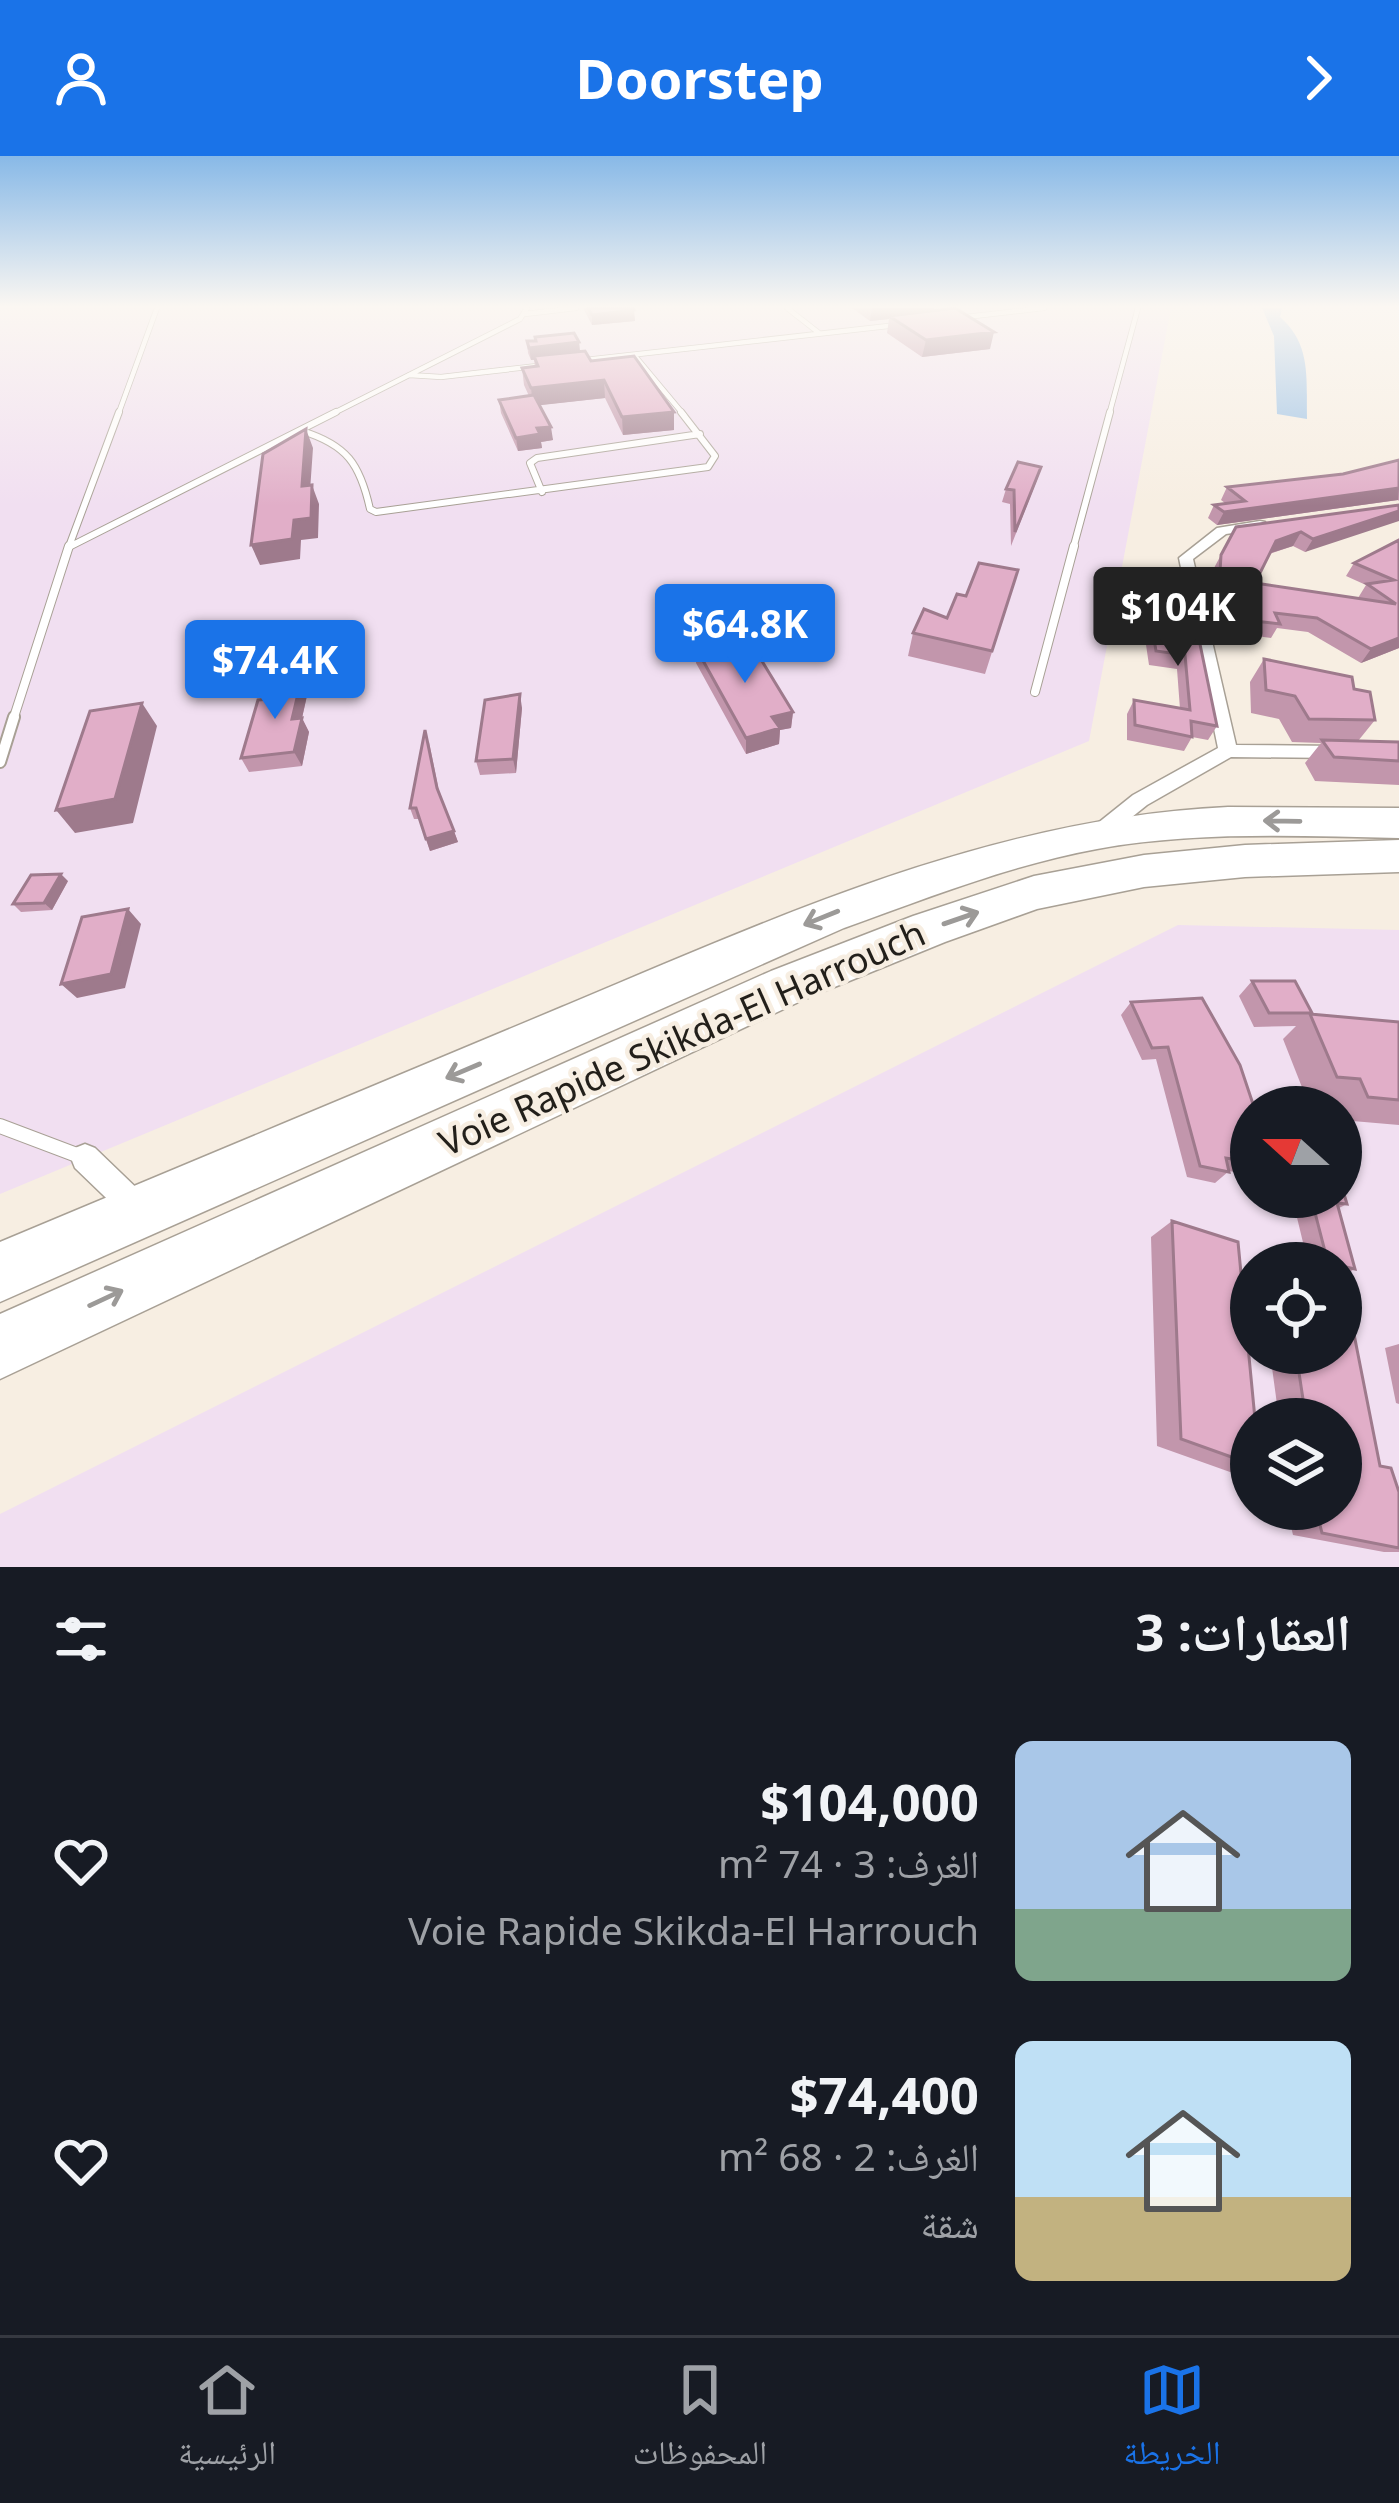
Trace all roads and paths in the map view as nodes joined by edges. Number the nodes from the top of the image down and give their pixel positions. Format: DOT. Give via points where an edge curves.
graph roads {
  1 [pos="133,374"];
  2 [pos="413,374"];
  3 [pos="467,374"];
  4 [pos="650,374"];
  5 [pos="1120,374"];
  6 [pos="409,376"];
  7 [pos="302,430"];
  8 [pos="700,434"];
  9 [pos="542,492"];
  10 [pos="1284,521"];
  11 [pos="69,547"];
  12 [pos="1035,692"];
  13 [pos="1228,751"];
  14 [pos="1356,752"];
  15 [pos="0,762"];
  16 [pos="1399,823"];
  17 [pos="1095,836"];
  18 [pos="1399,856"];
  19 [pos="0,1126"];
  20 [pos="85,1158"];
  21 [pos="138,1210"];
  22 [pos="0,1272"];
  23 [pos="0,1347"];
  1 -- 11 [label="lane"];
  2 -- 6 [label="lane"];
  3 -- 6 [label="lane"];
  4 -- 8 [label="lane"];
  5 -- 12 [label="lane"];
  6 -- 7 [label="lane"];
  7 -- 9 [label="lane" via="345,445 376,512"];
  7 -- 11 [label="lane"];
  8 -- 9 [label="lane" via="537,458 530,463"];
  8 -- 9 [label="lane" via="715,456 708,467"];
  10 -- 13 [label="street" via="1222,531 1186,558"];
  11 -- 15 [label="lane"];
  13 -- 14 [label="street"];
  13 -- 17 [label="street" via="1140,800"];
  16 -- 17 [label="highway, Voie Rapide Skikda-El Harrouch, one-way" via="1263,821"];
  17 -- 21 [label="highway, Voie Rapide Skikda-El Harrouch, one-way" via="828,915"];
  23 -- 18 [label="highway, Voie Rapide Skikda-El Harrouch, one-way" via="788,985 929,928 1034,893 1144,872"];
  19 -- 20 [label="lane"];
  20 -- 21 [label="street"];
  21 -- 22 [label="highway, Voie Rapide Skikda-El Harrouch"];
}
